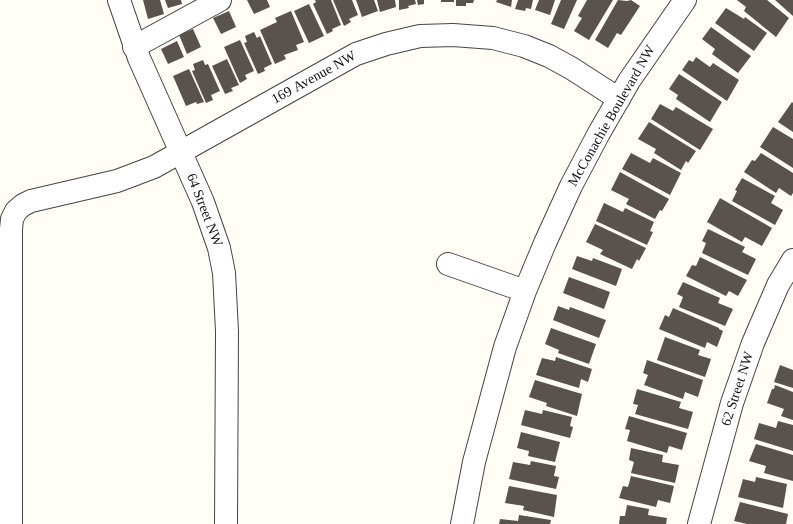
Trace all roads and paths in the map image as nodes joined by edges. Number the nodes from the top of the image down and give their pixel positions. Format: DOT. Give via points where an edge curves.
graph roads {
  1 [pos="119,0"];
  2 [pos="220,0"];
  3 [pos="678,2"];
  4 [pos="134,47"];
  5 [pos="619,99"];
  6 [pos="181,153"];
  7 [pos="793,260"];
  8 [pos="448,264"];
  9 [pos="525,291"];
  10 [pos="5,397"];
  11 [pos="11,524"];
  12 [pos="226,524"];
  13 [pos="462,524"];
  14 [pos="699,524"];
  1 -- 4 [label="street, 64 Street NW"];
  2 -- 4 [label="street"];
  3 -- 5 [label="street, McConachie Boulevard NW"];
  4 -- 6 [label="street, 64 Street NW"];
  5 -- 6 [label="street, 169 Avenue NW" via="564,64 524,46 493,38 420,36 356,54"];
  5 -- 9 [label="street, McConachie Boulevard NW" via="570,186"];
  6 -- 10 [label="street, 169 Avenue NW" via="117,181 31,201 16,211 11,229"];
  6 -- 12 [label="street, 64 Street NW" via="212,225 224,272 227,331"];
  7 -- 14 [label="street, 62 Street NW" via="753,343 732,403"];
  8 -- 9 [label="street"];
  9 -- 13 [label="street, McConachie Boulevard NW" via="489,402"];
  10 -- 11 [label="street"];
}
